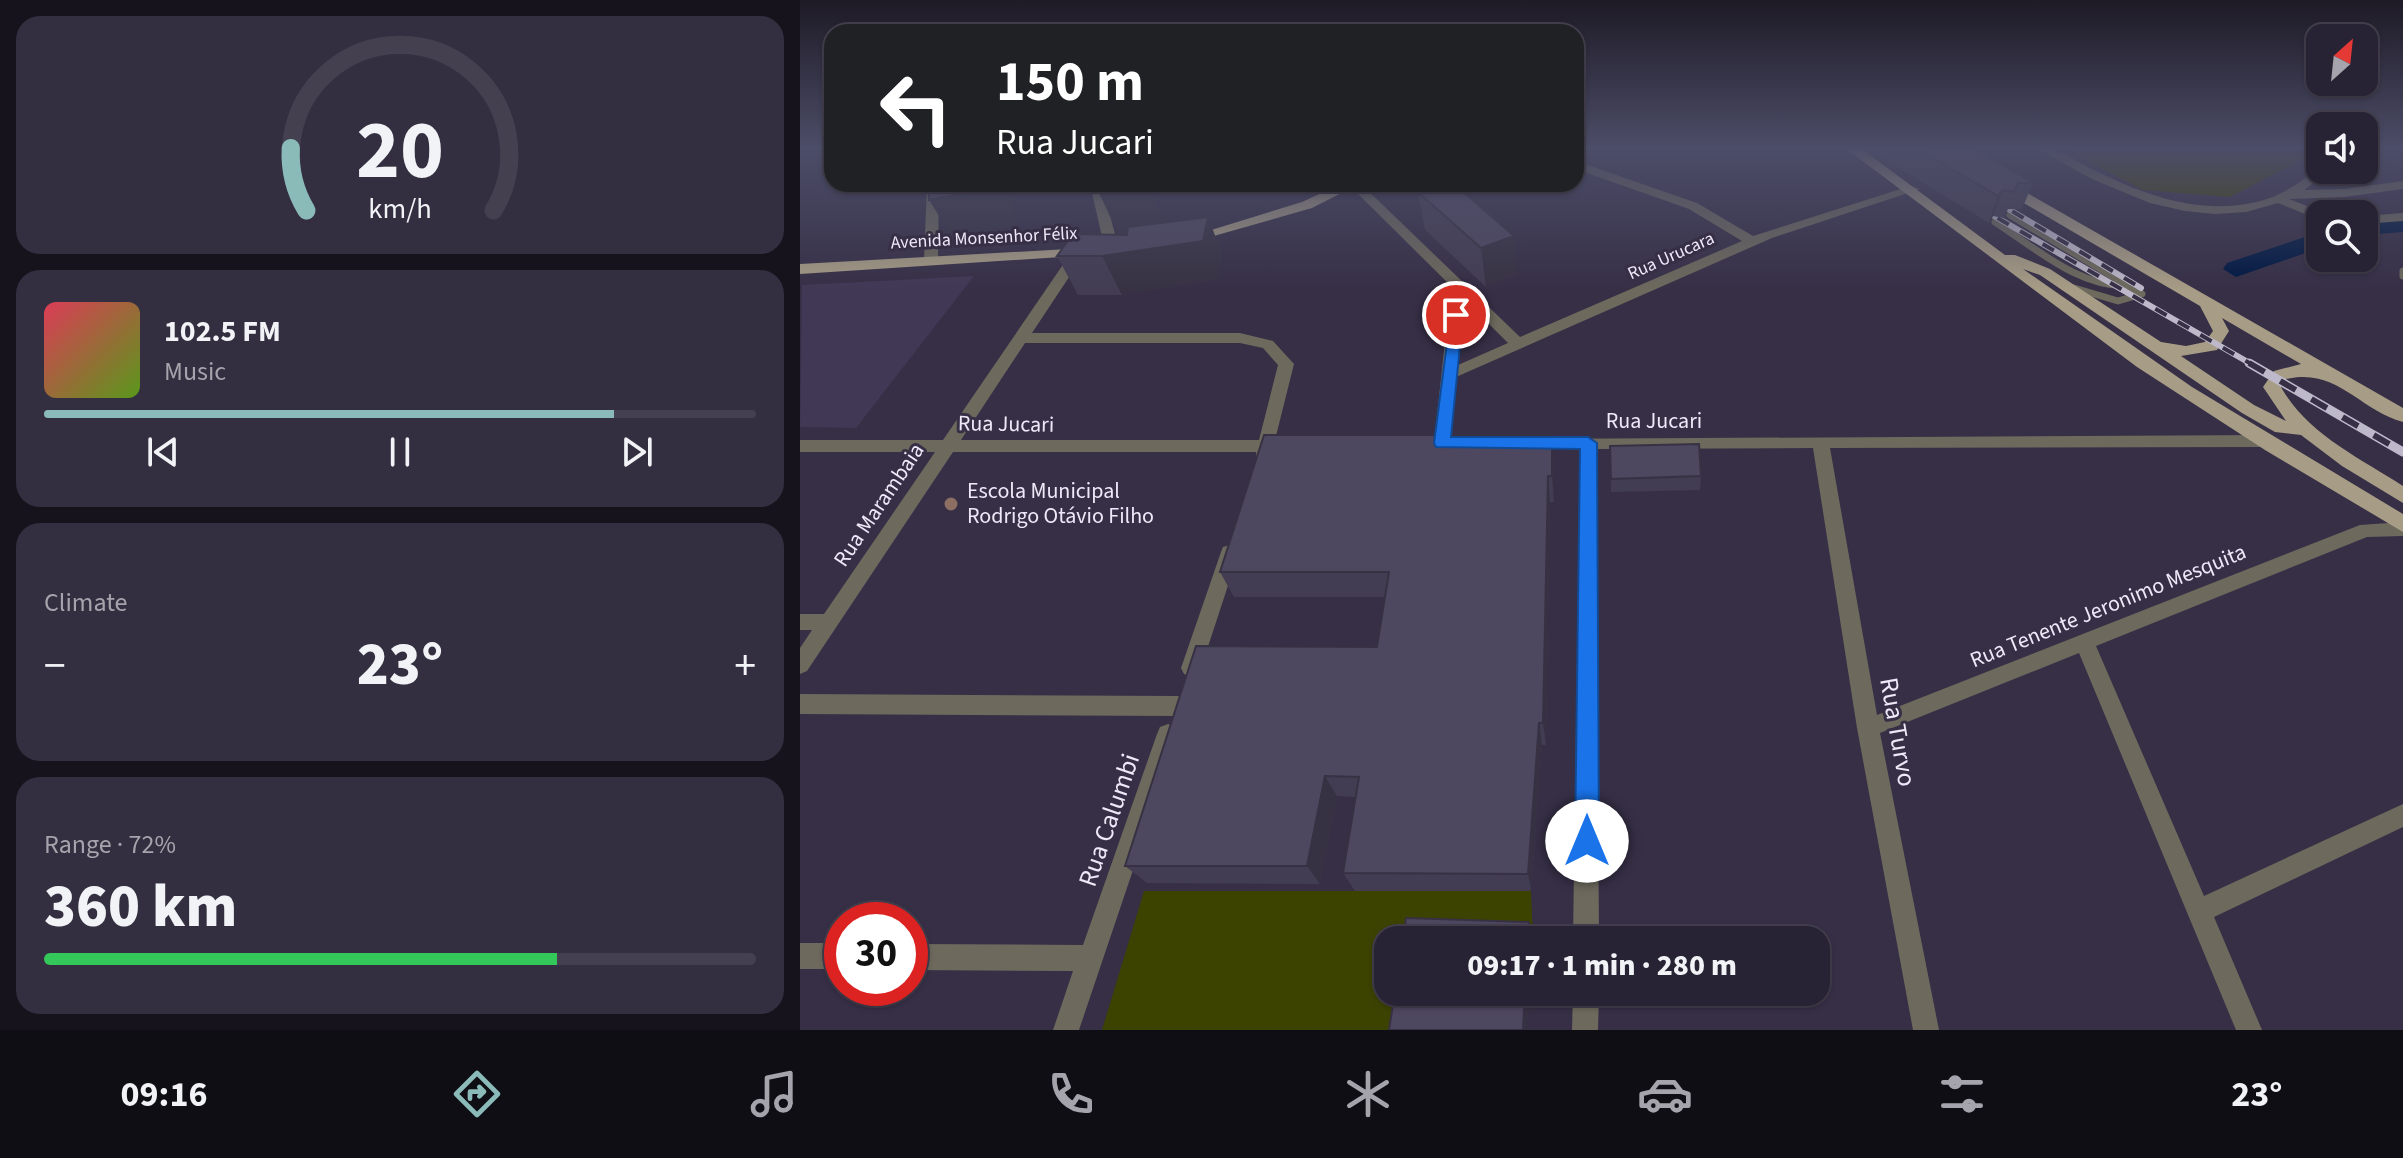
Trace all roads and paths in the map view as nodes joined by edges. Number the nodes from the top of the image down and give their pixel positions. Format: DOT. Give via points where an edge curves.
graph roads {
  1 [pos="933,195"];
  2 [pos="1099,195"];
  3 [pos="1324,195"];
  4 [pos="1355,195"];
  5 [pos="1662,195"];
  6 [pos="1895,195"];
  7 [pos="1922,195"];
  8 [pos="2021,195"];
  9 [pos="2139,195"];
  10 [pos="2302,195"];
  11 [pos="2283,196"];
  12 [pos="2306,208"];
  13 [pos="2010,215"];
  14 [pos="2403,217"];
  15 [pos="2378,219"];
  16 [pos="1995,222"];
  17 [pos="1751,241"];
  18 [pos="1176,242"];
  19 [pos="1133,248"];
  20 [pos="1112,250"];
  21 [pos="1079,252"];
  22 [pos="1994,253"];
  23 [pos="931,260"];
  24 [pos="803,271"];
  25 [pos="2064,284"];
  26 [pos="1458,285"];
  27 [pos="2132,285"];
  28 [pos="2204,302"];
  29 [pos="1022,338"];
  30 [pos="1518,344"];
  31 [pos="2152,346"];
  32 [pos="2329,373"];
  33 [pos="1450,374"];
  34 [pos="2403,416"];
  35 [pos="2305,429"];
  36 [pos="2267,441"];
  37 [pos="1442,443"];
  38 [pos="1515,443"];
  39 [pos="1588,443"];
  40 [pos="1821,443"];
  41 [pos="1310,445"];
  42 [pos="800,446"];
  43 [pos="947,446"];
  44 [pos="1266,446"];
  45 [pos="1257,475"];
  46 [pos="2403,496"];
  47 [pos="2363,500"];
  48 [pos="2403,526"];
  49 [pos="2366,530"];
  50 [pos="1237,533"];
  51 [pos="800,622"];
  52 [pos="829,622"];
  53 [pos="2084,641"];
  54 [pos="800,665"];
  55 [pos="800,704"];
  56 [pos="1178,706"];
  57 [pos="1868,728"];
  58 [pos="2403,815"];
  59 [pos="2197,912"];
  60 [pos="1586,926"];
  61 [pos="800,956"];
  62 [pos="824,956"];
  63 [pos="928,957"];
  64 [pos="1091,958"];
  65 [pos="1586,1006"];
  66 [pos="1066,1030"];
  67 [pos="1585,1030"];
  68 [pos="1926,1030"];
  69 [pos="2249,1030"];
  1 -- 23 [label="street"];
  2 -- 20 [label="street"];
  3 -- 18 [label="main road" via="1277,215"];
  4 -- 26 [label="street"];
  5 -- 17 [label="street" via="1693,206"];
  6 -- 17 [label="street, Rua Urucara"];
  7 -- 22 [label="main road"];
  8 -- 28 [label="main road"];
  9 -- 11 [label="street" via="2175,207 2232,209"];
  10 -- 11 [label="street"];
  11 -- 12 [label="street"];
  13 -- 27 [label="lane"];
  14 -- 15 [label="street"];
  16 -- 27 [label="lane" via="2096,283 2116,289"];
  17 -- 30 [label="street, Rua Urucara"];
  19 -- 20 [label="main road, Avenida Monsenhor Félix"];
  20 -- 21 [label="main road, Avenida Monsenhor Félix"];
  21 -- 23 [label="main road, Avenida Monsenhor Félix"];
  21 -- 29 [label="street, Rua Marambaia"];
  22 -- 25 [label="main road"];
  22 -- 36 [label="main road" via="2156,371"];
  23 -- 24 [label="main road, Avenida Monsenhor Félix"];
  25 -- 27 [label="lane" via="2125,301 2142,296"];
  25 -- 31 [label="main road"];
  26 -- 30 [label="street"];
  26 -- 33 [label="street"];
  28 -- 31 [label="main road" via="2221,331 2211,346 2186,351"];
  28 -- 32 [label="main road"];
  29 -- 43 [label="street, Rua Marambaia"];
  29 -- 44 [label="street" via="1240,338 1268,344 1286,364"];
  30 -- 33 [label="street, Rua Urucara"];
  31 -- 35 [label="main road" via="2281,427"];
  32 -- 34 [label="main road"];
  32 -- 35 [label="main road" via="2301,370 2274,380 2276,397"];
  33 -- 37 [label="street"];
  35 -- 46 [label="main road"];
  36 -- 40 [label="street, Rua Jucari"];
  36 -- 47 [label="main road"];
  38 -- 39 [label="street, Rua Jucari"];
  39 -- 40 [label="street, Rua Jucari"];
  39 -- 60 [label="street"];
  40 -- 57 [label="street, Rua Turvo"];
  41 -- 44 [label="street, Rua Jucari"];
  42 -- 43 [label="street, Rua Jucari"];
  43 -- 44 [label="street, Rua Jucari"];
  43 -- 52 [label="street, Rua Marambaia"];
  44 -- 45 [label="street"];
  47 -- 48 [label="main road"];
  47 -- 49 [label="street"];
  48 -- 49 [label="street, Rua Tenente Jeronimo Mesquita"];
  49 -- 53 [label="street, Rua Tenente Jeronimo Mesquita"];
  50 -- 56 [label="street, Rua Calumbi"];
  51 -- 52 [label="street"];
  52 -- 54 [label="street, Rua Marambaia"];
  53 -- 57 [label="street, Rua Tenente Jeronimo Mesquita"];
  53 -- 59 [label="street"];
  55 -- 56 [label="street"];
  56 -- 64 [label="street, Rua Calumbi"];
  57 -- 68 [label="street, Rua Turvo"];
  58 -- 59 [label="street"];
  59 -- 69 [label="street"];
  61 -- 62 [label="street"];
  63 -- 64 [label="street"];
  64 -- 66 [label="street, Rua Calumbi"];
  65 -- 67 [label="street"];
}
